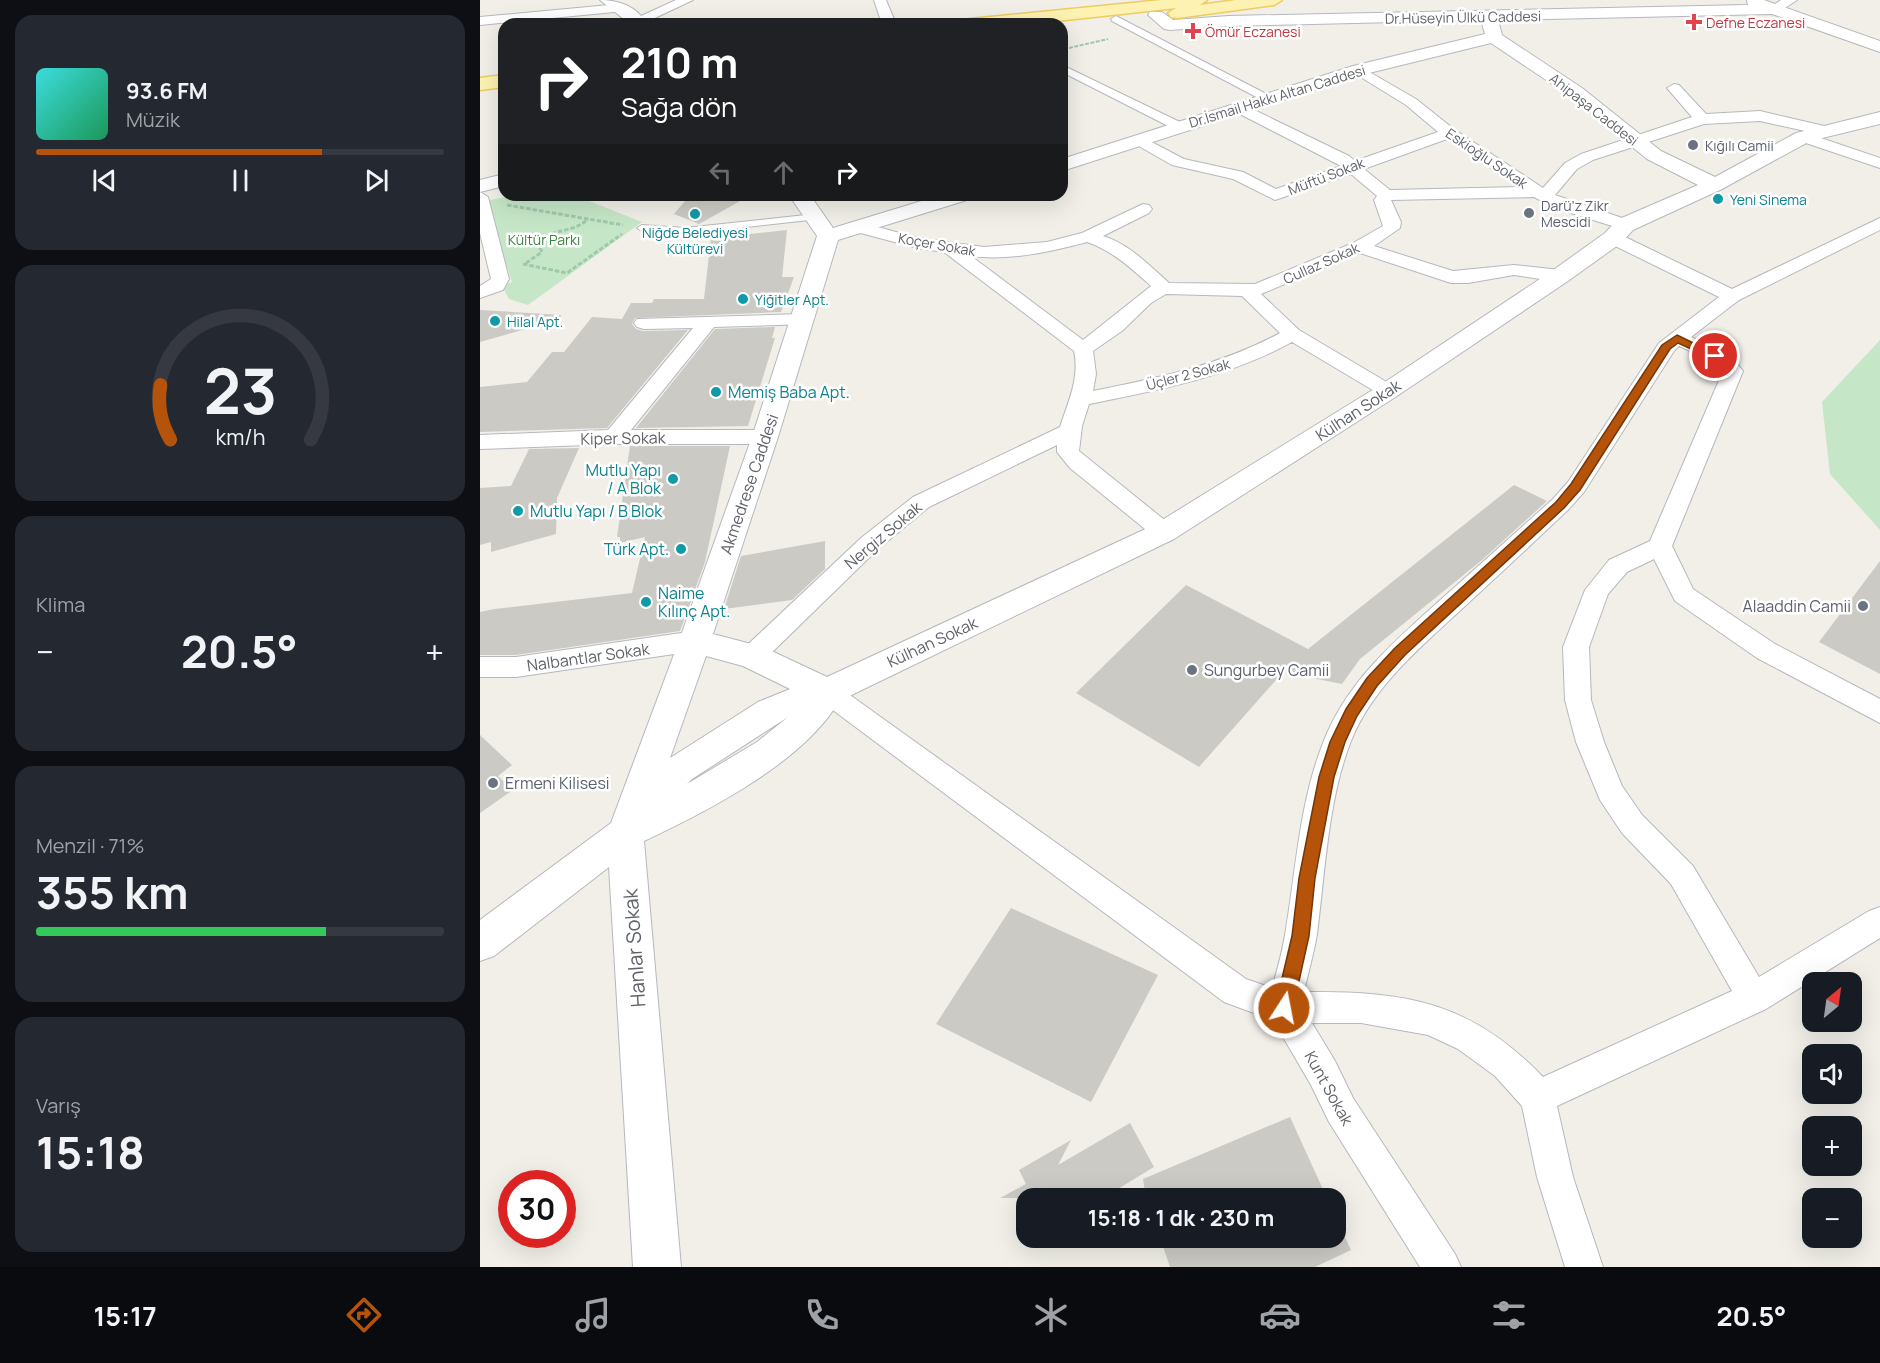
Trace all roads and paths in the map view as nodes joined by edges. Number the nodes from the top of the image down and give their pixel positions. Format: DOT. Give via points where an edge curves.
graph roads {
  1 [pos="687,0"];
  2 [pos="880,0"];
  3 [pos="1199,0"];
  4 [pos="1274,0"];
  5 [pos="1748,0"];
  6 [pos="1791,0"];
  7 [pos="614,4"];
  8 [pos="1774,9"];
  9 [pos="1118,10"];
  10 [pos="1156,15"];
  11 [pos="1488,17"];
  12 [pos="504,18"];
  13 [pos="632,18"];
  14 [pos="646,18"];
  15 [pos="886,18"];
  16 [pos="1033,18"];
  17 [pos="498,19"];
  18 [pos="480,21"];
  19 [pos="1068,23"];
  20 [pos="1494,37"];
  21 [pos="1880,47"];
  22 [pos="498,68"];
  23 [pos="480,69"];
  24 [pos="1359,70"];
  25 [pos="1068,71"];
  26 [pos="498,82"];
  27 [pos="480,84"];
  28 [pos="1674,88"];
  29 [pos="1268,99"];
  30 [pos="1239,108"];
  31 [pos="1702,119"];
  32 [pos="1878,121"];
  33 [pos="1180,127"];
  34 [pos="1449,133"];
  35 [pos="1816,134"];
  36 [pos="1138,141"];
  37 [pos="1634,142"];
  38 [pos="1068,163"];
  39 [pos="1880,163"];
  40 [pos="1352,166"];
  41 [pos="498,184"];
  42 [pos="1715,185"];
  43 [pos="1541,194"];
  44 [pos="1386,195"];
  45 [pos="481,196"];
  46 [pos="803,201"];
  47 [pos="944,201"];
  48 [pos="1143,209"];
  49 [pos="588,219"];
  50 [pos="1880,223"];
  51 [pos="822,226"];
  52 [pos="637,227"];
  53 [pos="859,227"];
  54 [pos="1619,232"];
  55 [pos="1088,237"];
  56 [pos="1359,247"];
  57 [pos="951,249"];
  58 [pos="525,264"];
  59 [pos="499,271"];
  60 [pos="1560,276"];
  61 [pos="1164,288"];
  62 [pos="1247,291"];
  63 [pos="480,292"];
  64 [pos="1732,296"];
  65 [pos="802,320"];
  66 [pos="708,322"];
  67 [pos="644,323"];
  68 [pos="1292,334"];
  69 [pos="1677,338"];
  70 [pos="1083,349"];
  71 [pos="1388,391"];
  72 [pos="1079,400"];
  73 [pos="1069,431"];
  74 [pos="614,437"];
  75 [pos="765,437"];
  76 [pos="480,442"];
  77 [pos="1164,532"];
  78 [pos="1660,546"];
  79 [pos="695,642"];
  80 [pos="752,656"];
  81 [pos="480,667"];
  82 [pos="827,692"];
  83 [pos="1880,712"];
  84 [pos="625,833"];
  85 [pos="1880,921"];
  86 [pos="480,944"];
  87 [pos="1754,998"];
  88 [pos="1284,1008"];
  89 [pos="1538,1097"];
  90 [pos="657,1267"];
  91 [pos="1442,1267"];
  92 [pos="1584,1267"];
  1 -- 14 [label="street"];
  2 -- 15 [label="street"];
  3 -- 9 [label="main road"];
  4 -- 10 [label="main road"];
  5 -- 8 [label="street"];
  6 -- 8 [label="street"];
  7 -- 12 [label="street"];
  7 -- 13 [label="street"];
  8 -- 11 [label="street, Dr.Hüseyin Ülkü Caddesi"];
  8 -- 21 [label="street"];
  9 -- 10 [label="main road"];
  9 -- 16 [label="main road"];
  9 -- 19 [label="main road"];
  9 -- 29 [label="street"];
  10 -- 11 [label="street, Dr.Hüseyin Ülkü Caddesi" via="1170,25"];
  11 -- 20 [label="street"];
  17 -- 18 [label="street"];
  20 -- 24 [label="street, Dr.İsmail Hakkı Altan Caddesi"];
  20 -- 37 [label="street, Ahipaşa Caddesi" via="1576,92"];
  22 -- 23 [label="main road"];
  24 -- 29 [label="street, Dr.İsmail Hakkı Altan Caddesi"];
  24 -- 34 [label="street, Eskioğlu Sokak" via="1411,102"];
  25 -- 33 [label="street"];
  26 -- 27 [label="main road"];
  28 -- 31 [label="street"];
  29 -- 30 [label="street, Dr.İsmail Hakkı Altan Caddesi"];
  30 -- 33 [label="street, Dr.İsmail Hakkı Altan Caddesi"];
  30 -- 40 [label="street"];
  31 -- 35 [label="street" via="1760,116"];
  31 -- 37 [label="street"];
  32 -- 35 [label="street, Külhan Sokak"];
  33 -- 36 [label="street, Dr.İsmail Hakkı Altan Caddesi"];
  34 -- 40 [label="street, Müftü Sokak"];
  34 -- 43 [label="street, Eskioğlu Sokak"];
  35 -- 39 [label="street"];
  35 -- 42 [label="street, Külhan Sokak"];
  36 -- 38 [label="street, Dr.İsmail Hakkı Altan Caddesi"];
  36 -- 40 [label="street, Müftü Sokak" via="1178,162 1237,175 1275,195"];
  37 -- 42 [label="street, Ahipaşa Caddesi"];
  37 -- 43 [label="street" via="1587,157 1571,166"];
  40 -- 44 [label="street"];
  41 -- 45 [label="street"];
  42 -- 54 [label="street, Külhan Sokak"];
  43 -- 44 [label="street"];
  43 -- 54 [label="street, Eskioğlu Sokak"];
  44 -- 56 [label="street, Cullaz Sokak" via="1382,200 1391,228"];
  45 -- 49 [label="path" via="496,204"];
  45 -- 59 [label="street"];
  46 -- 51 [label="street"];
  47 -- 53 [label="street"];
  48 -- 55 [label="street, Koçer Sokak"];
  49 -- 52 [label="path"];
  49 -- 58 [label="path" via="576,228 548,235 538,244 542,252"];
  50 -- 64 [label="street"];
  51 -- 52 [label="lane" via="685,231"];
  51 -- 53 [label="street"];
  51 -- 65 [label="street, Akmedrese Caddesi"];
  52 -- 58 [label="path" via="567,273"];
  53 -- 57 [label="street, Koçer Sokak"];
  54 -- 60 [label="street, Külhan Sokak"];
  54 -- 64 [label="street, Eskioğlu Sokak"];
  55 -- 57 [label="street, Koçer Sokak" via="1018,251"];
  55 -- 61 [label="street" via="1107,243 1134,261"];
  56 -- 60 [label="street" via="1451,278 1514,270"];
  56 -- 62 [label="street, Cullaz Sokak"];
  57 -- 70 [label="street"];
  58 -- 59 [label="path"];
  59 -- 63 [label="street" via="496,286"];
  60 -- 71 [label="street, Külhan Sokak"];
  61 -- 62 [label="street, Cullaz Sokak"];
  61 -- 70 [label="street" via="1142,298 1122,321"];
  62 -- 68 [label="street"];
  64 -- 69 [label="street"];
  65 -- 66 [label="street"];
  65 -- 75 [label="street, Akmedrese Caddesi"];
  66 -- 67 [label="street"];
  66 -- 74 [label="street"];
  68 -- 71 [label="street"];
  68 -- 72 [label="street, Üçler 2 Sokak" via="1235,361"];
  69 -- 78 [label="street" via="1729,364 1732,371"];
  69 -- 88 [label="street" via="1666,347 1576,487 1400,651 1351,713 1326,777 1307,878 1301,936"];
  70 -- 72 [label="street" via="1088,360"];
  71 -- 77 [label="street, Külhan Sokak"];
  72 -- 73 [label="street"];
  73 -- 77 [label="street" via="1068,452 1078,463"];
  73 -- 80 [label="street, Nergiz Sokak" via="921,502 868,544"];
  74 -- 75 [label="street, Kiper Sokak"];
  74 -- 76 [label="street, Kiper Sokak"];
  75 -- 79 [label="street, Akmedrese Caddesi"];
  77 -- 82 [label="street, Külhan Sokak"];
  78 -- 83 [label="street" via="1683,595 1766,651"];
  78 -- 87 [label="street" via="1618,566 1597,590 1576,647 1578,700 1610,792 1632,824 1682,875"];
  79 -- 80 [label="street"];
  79 -- 81 [label="street, Nalbantlar Sokak" via="516,667"];
  79 -- 84 [label="street, Hanlar Sokak"];
  80 -- 82 [label="street"];
  82 -- 84 [label="street" via="812,716 791,734 709,791"];
  82 -- 88 [label="street" via="1236,991"];
  84 -- 86 [label="street"];
  84 -- 90 [label="street, Hanlar Sokak"];
  85 -- 87 [label="street"];
  87 -- 89 [label="street"];
  88 -- 89 [label="street" via="1361,1007 1431,1019 1470,1036 1507,1064"];
  88 -- 91 [label="street, Kunt Sokak" via="1341,1110"];
  89 -- 92 [label="street" via="1555,1177"];
}
